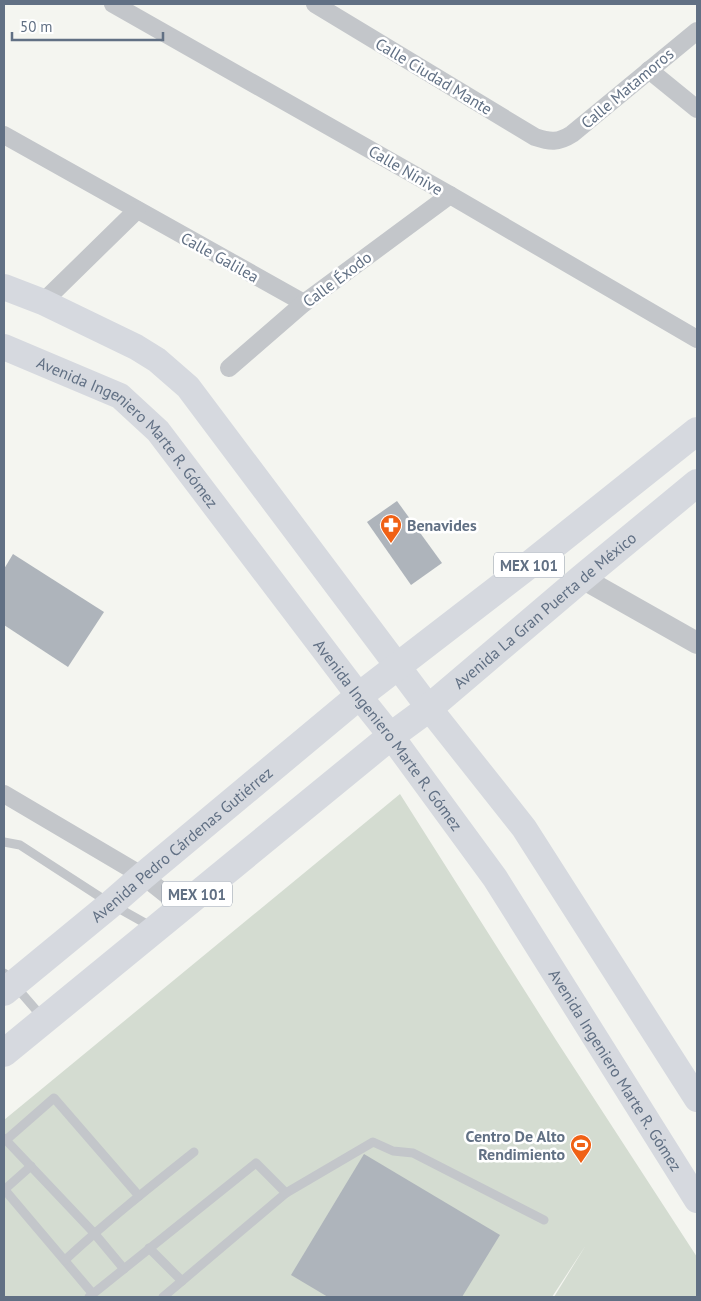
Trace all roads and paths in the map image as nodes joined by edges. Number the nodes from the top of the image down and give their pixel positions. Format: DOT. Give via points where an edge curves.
graph roads {
  1 [pos="113,4"];
  2 [pos="321,5"];
  3 [pos="697,30"];
  4 [pos="648,70"];
  5 [pos="697,109"];
  6 [pos="4,135"];
  7 [pos="554,142"];
  8 [pos="450,195"];
  9 [pos="137,210"];
  10 [pos="4,286"];
  11 [pos="43,302"];
  12 [pos="304,303"];
  13 [pos="697,339"];
  14 [pos="4,347"];
  15 [pos="229,368"];
  16 [pos="697,431"];
  17 [pos="697,483"];
  18 [pos="582,578"];
  19 [pos="697,644"];
  20 [pos="399,666"];
  21 [pos="359,696"];
  22 [pos="429,708"];
  23 [pos="391,736"];
  24 [pos="4,794"];
  25 [pos="4,842"];
  26 [pos="143,876"];
  27 [pos="111,904"];
  28 [pos="182,907"];
  29 [pos="156,930"];
  30 [pos="7,983"];
  31 [pos="44,1020"];
  32 [pos="4,1053"];
  33 [pos="697,1099"];
  34 [pos="5,1139"];
  35 [pos="194,1152"];
  36 [pos="31,1166"];
  37 [pos="4,1190"];
  38 [pos="286,1193"];
  39 [pos="139,1196"];
  40 [pos="697,1200"];
  41 [pos="544,1220"];
  42 [pos="94,1233"];
  43 [pos="149,1248"];
  44 [pos="65,1260"];
  45 [pos="124,1269"];
  46 [pos="182,1281"];
  47 [pos="91,1296"];
  48 [pos="163,1297"];
  1 -- 8 [label="street, Calle Nínive"];
  2 -- 7 [label="street, Calle Ciudad Mante" via="535,137"];
  3 -- 4 [label="street, Calle Matamoros"];
  4 -- 5 [label="street"];
  4 -- 7 [label="street, Calle Matamoros" via="572,134"];
  6 -- 9 [label="street, Calle Galilea"];
  8 -- 12 [label="street, Calle Éxodo"];
  8 -- 13 [label="street, Calle Nínive"];
  9 -- 11 [label="street"];
  9 -- 12 [label="street, Calle Galilea"];
  10 -- 11 [label="main road"];
  11 -- 20 [label="main road" via="136,347 188,387"];
  12 -- 15 [label="street, Calle Éxodo"];
  14 -- 21 [label="main road, Avenida Ingeniero Marte R. Gómez" via="120,396 158,431"];
  16 -- 20 [label="highway, MEX 101"];
  17 -- 18 [label="highway, Avenida La Gran Puerta de México / MEX 101"];
  18 -- 19 [label="street"];
  18 -- 22 [label="highway, Avenida La Gran Puerta de México / MEX 101"];
  20 -- 21 [label="highway, MEX 101"];
  20 -- 22 [label="main road"];
  21 -- 23 [label="main road, Avenida Ingeniero Marte R. Gómez"];
  21 -- 26 [label="highway, Avenida Pedro Cárdenas Gutiérrez / MEX 101"];
  22 -- 23 [label="highway, Avenida La Gran Puerta de México / MEX 101"];
  22 -- 33 [label="main road" via="524,828"];
  23 -- 28 [label="highway, MEX 101"];
  23 -- 40 [label="main road, Avenida Ingeniero Marte R. Gómez" via="495,878"];
  24 -- 26 [label="street"];
  25 -- 27 [label="lane" via="20,845"];
  26 -- 27 [label="highway, Avenida Pedro Cárdenas Gutiérrez / MEX 101"];
  26 -- 28 [label="street"];
  27 -- 29 [label="lane"];
  27 -- 30 [label="highway, Avenida Pedro Cárdenas Gutiérrez / MEX 101"];
  28 -- 29 [label="highway, MEX 101"];
  29 -- 31 [label="highway, MEX 101"];
  30 -- 31 [label="lane"];
  31 -- 32 [label="highway, MEX 101"];
  34 -- 36 [label="lane"];
  34 -- 39 [label="lane" via="54,1098"];
  35 -- 39 [label="lane"];
  36 -- 37 [label="lane"];
  36 -- 42 [label="lane"];
  37 -- 44 [label="lane"];
  38 -- 41 [label="lane" via="372,1142 393,1151 414,1153"];
  38 -- 43 [label="lane" via="256,1163"];
  38 -- 46 [label="lane"];
  39 -- 42 [label="lane"];
  42 -- 44 [label="lane"];
  42 -- 45 [label="lane"];
  43 -- 45 [label="lane"];
  43 -- 46 [label="lane"];
  44 -- 47 [label="lane"];
  45 -- 47 [label="lane"];
  46 -- 48 [label="lane"];
}
